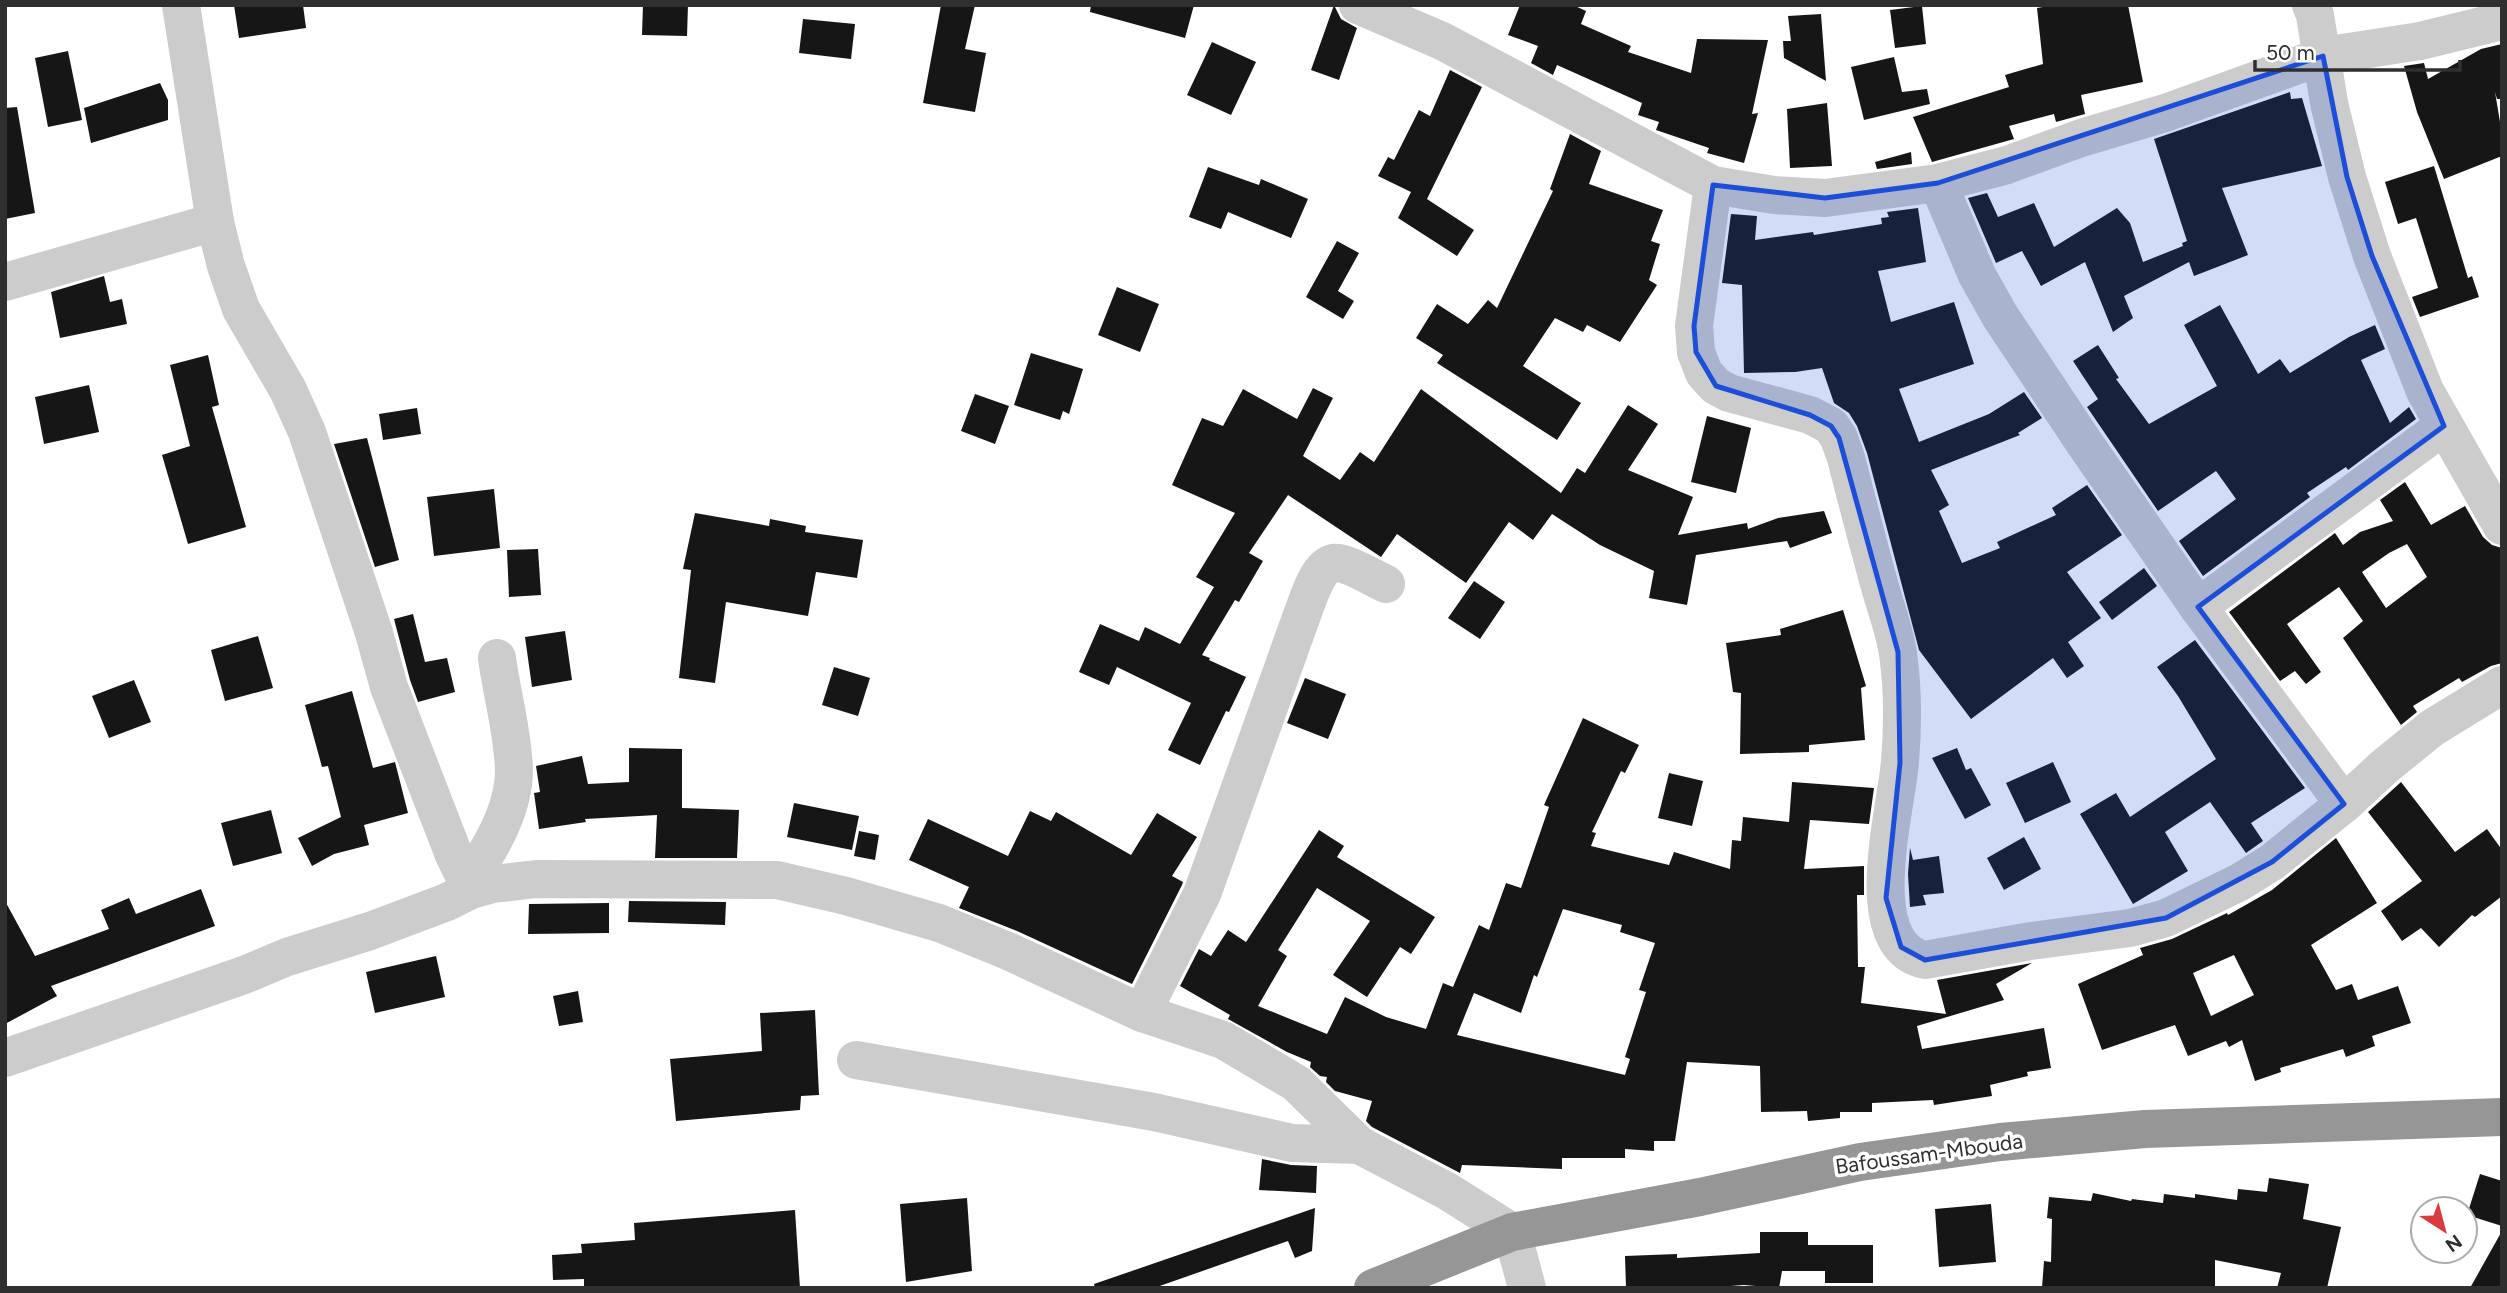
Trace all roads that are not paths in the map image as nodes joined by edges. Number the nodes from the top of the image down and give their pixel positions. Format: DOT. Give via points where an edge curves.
graph roads {
  1 [pos="181,5"];
  2 [pos="1358,5"];
  3 [pos="2311,5"];
  4 [pos="2502,21"];
  5 [pos="2323,56"];
  6 [pos="1938,183"];
  7 [pos="1713,185"];
  8 [pos="215,222"];
  9 [pos="5,282"];
  10 [pos="2444,426"];
  11 [pos="2502,526"];
  12 [pos="1386,584"];
  13 [pos="2197,607"];
  14 [pos="496,658"];
  15 [pos="2502,685"];
  16 [pos="2344,804"];
  17 [pos="469,887"];
  18 [pos="1142,1013"];
  19 [pos="11,1049"];
  20 [pos="856,1060"];
  21 [pos="2502,1117"];
  22 [pos="1359,1145"];
  23 [pos="1512,1232"];
  24 [pos="1373,1288"];
  25 [pos="1527,1288"];
  1 -- 8 [label="street"];
  2 -- 7 [label="street" via="1442,41"];
  3 -- 5 [label="street"];
  4 -- 5 [label="street" via="2420,41"];
  5 -- 6 [label="street" via="2165,113"];
  5 -- 10 [label="street" via="2347,177 2372,257 2425,391"];
  6 -- 7 [label="street" via="1825,198"];
  6 -- 13 [label="street" via="1977,275 2000,316"];
  7 -- 16 [label="street" via="1694,326 1704,373 1729,393 1810,415 1831,426 1846,458 1898,652 1900,763 1886,898 1891,928 1901,947 1913,958 1925,960 2130,928 2166,918 2272,862"];
  8 -- 9 [label="street"];
  8 -- 17 [label="street" via="241,309 307,432 389,687"];
  10 -- 11 [label="street"];
  10 -- 13 [label="street"];
  12 -- 18 [label="street" via="1338,562 1319,574 1202,894"];
  13 -- 16 [label="street"];
  14 -- 17 [label="street" via="514,773 500,827"];
  15 -- 16 [label="street" via="2432,728"];
  17 -- 18 [label="street" via="536,879 777,880 939,923"];
  17 -- 19 [label="street" via="447,902 370,931"];
  18 -- 22 [label="street" via="1223,1040 1271,1067 1296,1083"];
  20 -- 22 [label="street" via="1154,1112 1292,1143"];
  21 -- 23 [label="highway, Bafoussam-Mbouda" via="2145,1129 2000,1142 1860,1162"];
  22 -- 23 [label="street" via="1447,1191"];
  23 -- 24 [label="highway, Bafoussam-Mbouda"];
  23 -- 25 [label="street"];
}
